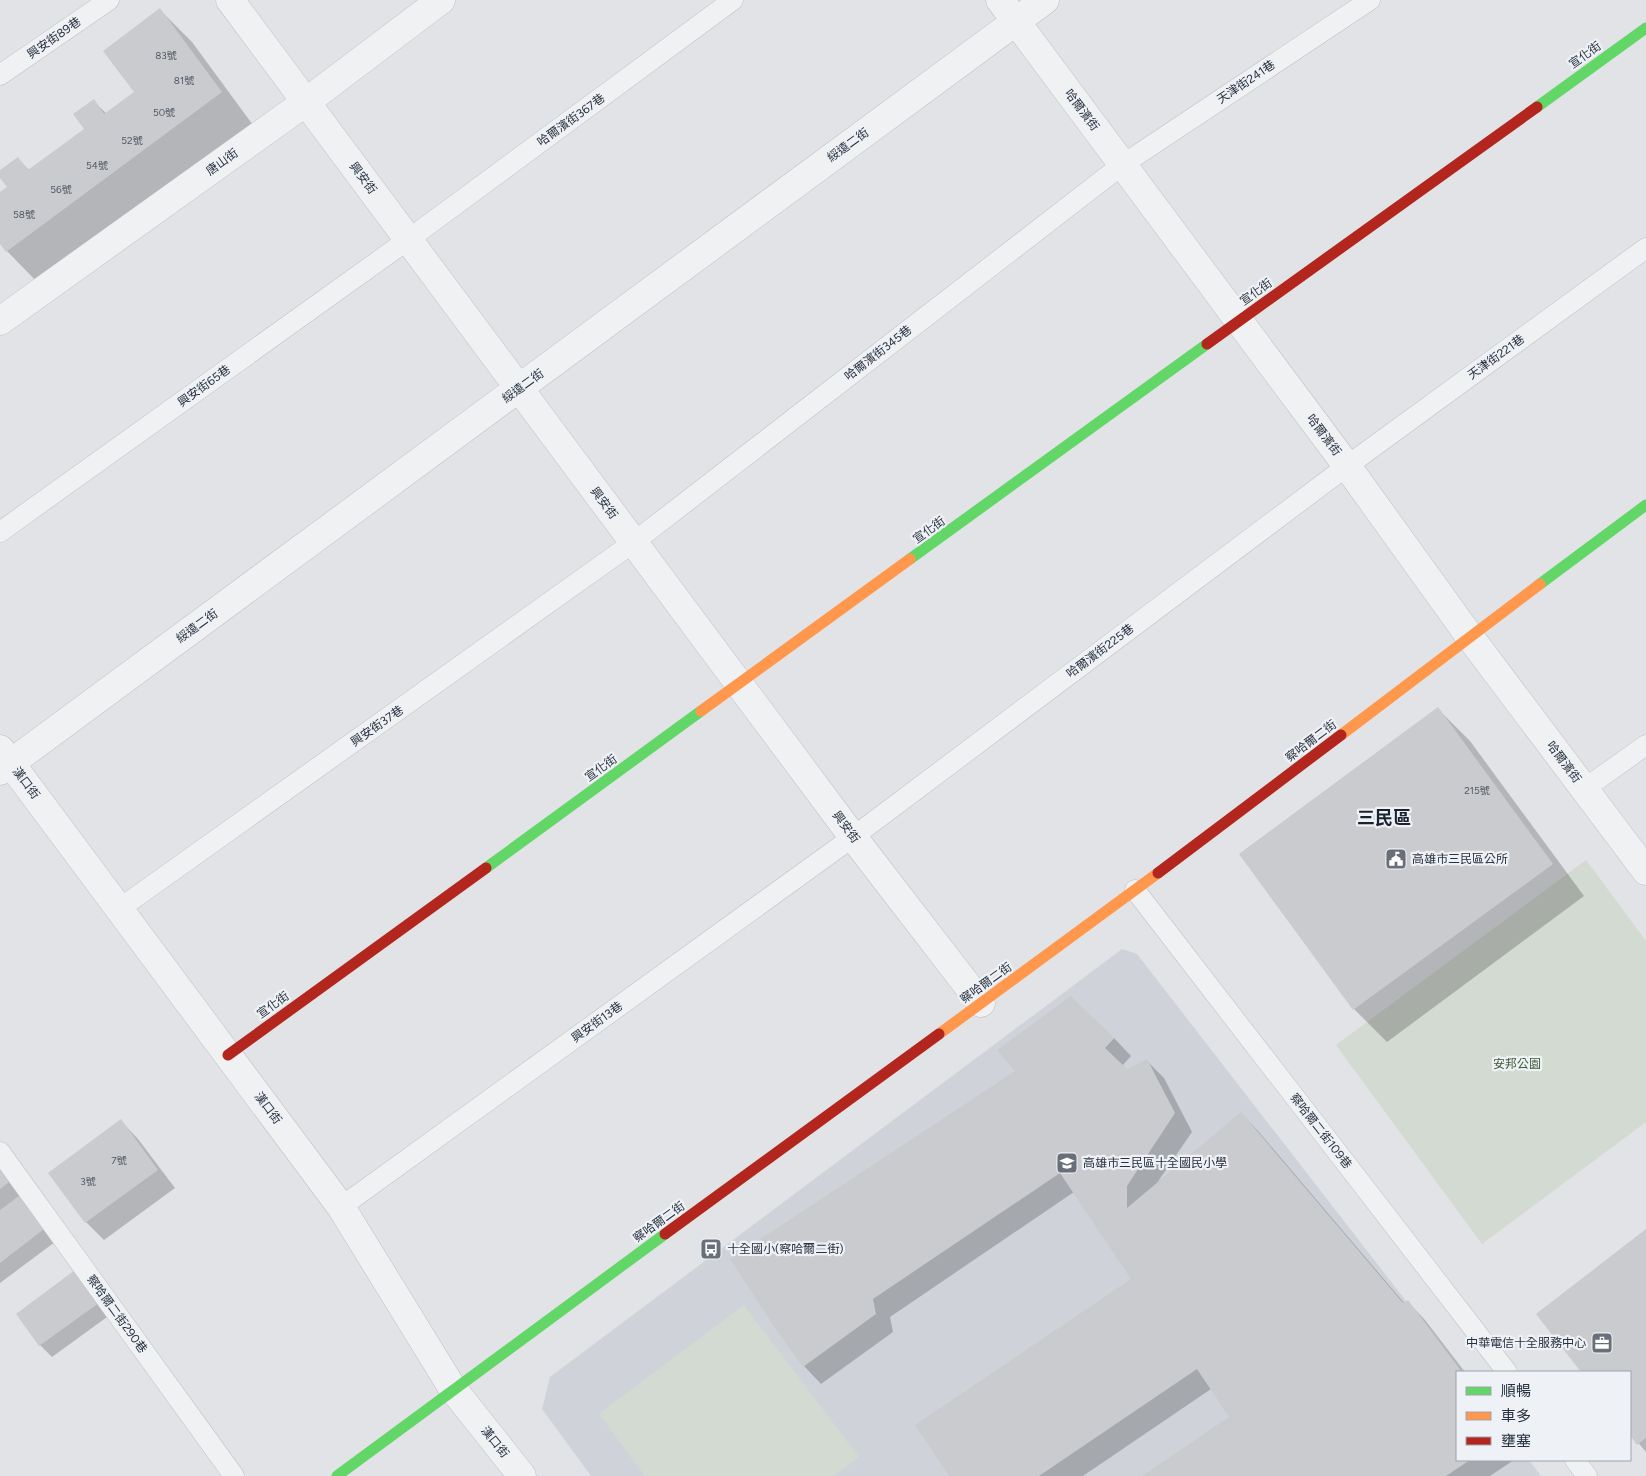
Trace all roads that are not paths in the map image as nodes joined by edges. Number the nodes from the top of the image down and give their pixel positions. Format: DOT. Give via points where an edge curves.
graph roads {
  1 [pos="109,0"];
  2 [pos="230,0"];
  3 [pos="441,0"];
  4 [pos="733,0"];
  5 [pos="1045,0"];
  6 [pos="1370,0"];
  7 [pos="1008,11"];
  8 [pos="1646,28"];
  9 [pos="0,75"];
  10 [pos="306,102"];
  11 [pos="1122,165"];
  12 [pos="409,240"];
  13 [pos="1646,248"];
  14 [pos="0,320"];
  15 [pos="1238,322"];
  16 [pos="519,388"];
  17 [pos="1347,466"];
  18 [pos="1646,505"];
  19 [pos="0,532"];
  20 [pos="634,542"];
  21 [pos="1470,637"];
  22 [pos="740,684"];
  23 [pos="1646,745"];
  24 [pos="4,761"];
  25 [pos="1584,789"];
  26 [pos="853,837"];
  27 [pos="1646,871"];
  28 [pos="1135,890"];
  29 [pos="119,909"];
  30 [pos="981,1003"];
  31 [pos="228,1055"];
  32 [pos="0,1152"];
  33 [pos="341,1207"];
  34 [pos="1506,1371"];
  35 [pos="453,1389"];
  36 [pos="1576,1461"];
  37 [pos="234,1476"];
  38 [pos="337,1476"];
  39 [pos="522,1476"];
  40 [pos="1587,1476"];
  1 -- 9 [label="lane, 興安街89巷"];
  2 -- 10 [label="street, 興安街"];
  3 -- 10 [label="street, 唐山街"];
  4 -- 12 [label="lane, 哈爾濱街367巷"];
  5 -- 7 [label="street, 綏遠二街"];
  6 -- 11 [label="lane, 天津街241巷"];
  7 -- 11 [label="street, 哈爾濱街"];
  7 -- 16 [label="street, 綏遠二街"];
  8 -- 15 [label="street, 宣化街"];
  10 -- 12 [label="street, 興安街"];
  10 -- 14 [label="street, 唐山街"];
  11 -- 15 [label="street, 哈爾濱街"];
  11 -- 20 [label="lane, 哈爾濱街345巷"];
  12 -- 16 [label="street, 興安街"];
  12 -- 19 [label="lane, 興安街65巷"];
  13 -- 17 [label="lane, 天津街221巷"];
  15 -- 17 [label="street, 哈爾濱街"];
  15 -- 22 [label="street, 宣化街"];
  16 -- 20 [label="street, 興安街"];
  16 -- 24 [label="street, 綏遠二街"];
  17 -- 21 [label="street, 哈爾濱街"];
  17 -- 26 [label="lane, 哈爾濱街225巷"];
  18 -- 21 [label="street, 察哈爾二街"];
  20 -- 22 [label="street, 興安街"];
  20 -- 29 [label="lane, 興安街37巷"];
  21 -- 25 [label="street, 哈爾濱街"];
  21 -- 28 [label="street, 察哈爾二街"];
  22 -- 26 [label="street, 興安街"];
  22 -- 31 [label="street, 宣化街"];
  23 -- 25 [label="lane"];
  24 -- 29 [label="street, 漢口街"];
  25 -- 27 [label="street, 哈爾濱街"];
  26 -- 30 [label="street, 興安街"];
  26 -- 33 [label="lane, 興安街13巷"];
  28 -- 30 [label="street, 察哈爾二街"];
  28 -- 34 [label="lane, 察哈爾二街109巷"];
  29 -- 31 [label="street, 漢口街"];
  30 -- 35 [label="street, 察哈爾二街"];
  31 -- 33 [label="street, 漢口街"];
  32 -- 37 [label="lane, 察哈爾二街290巷"];
  33 -- 35 [label="street, 漢口街"];
  35 -- 38 [label="street, 察哈爾二街"];
  35 -- 39 [label="street, 漢口街"];
  36 -- 40 [label="lane"];
}
